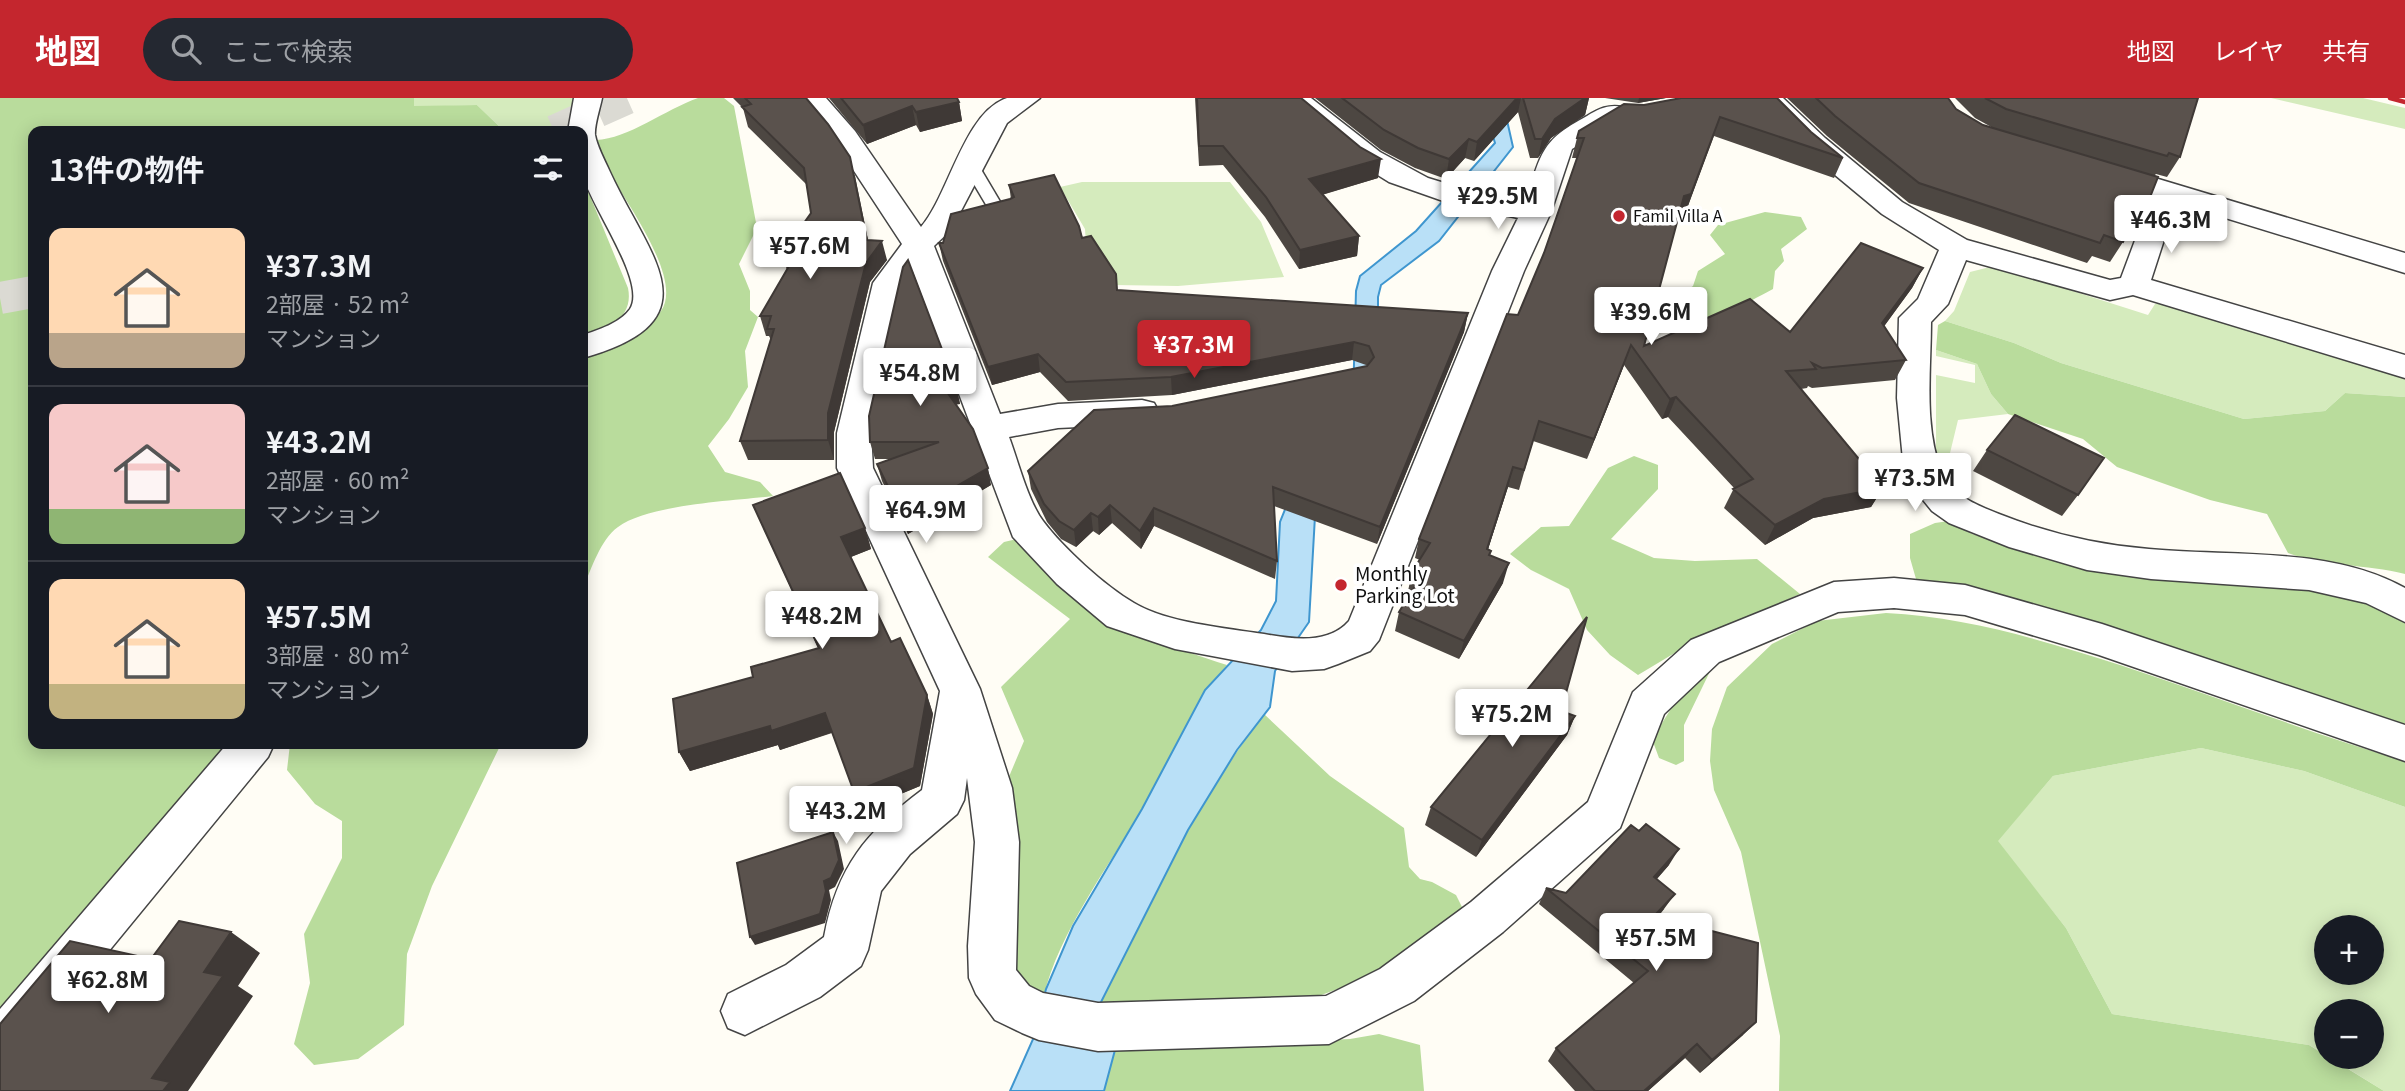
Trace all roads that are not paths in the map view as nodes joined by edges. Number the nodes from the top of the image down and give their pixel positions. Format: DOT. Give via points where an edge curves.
graph roads {
  1 [pos="588,98"];
  2 [pos="811,98"];
  3 [pos="839,98"];
  4 [pos="1026,98"];
  5 [pos="1292,98"];
  6 [pos="1767,98"];
  7 [pos="1611,110"];
  8 [pos="583,126"];
  9 [pos="845,137"];
  10 [pos="588,151"];
  11 [pos="2074,163"];
  12 [pos="970,164"];
  13 [pos="2159,209"];
  14 [pos="997,210"];
  15 [pos="1535,212"];
  16 [pos="918,244"];
  17 [pos="1956,247"];
  18 [pos="2405,263"];
  19 [pos="2134,285"];
  20 [pos="588,345"];
  21 [pos="2405,367"];
  22 [pos="1172,410"];
  23 [pos="988,428"];
  24 [pos="2405,607"];
  25 [pos="960,689"];
  26 [pos="2405,743"];
  27 [pos="249,749"];
  28 [pos="745,1011"];
  29 [pos="0,1046"];
  1 -- 8 [label="street"];
  2 -- 9 [label="street"];
  3 -- 9 [label="street" via="853,117"];
  4 -- 12 [label="street" via="997,117"];
  5 -- 15 [label="street" via="1318,112 1382,166 1460,198"];
  6 -- 17 [label="street" via="1892,208"];
  7 -- 15 [label="street" via="1559,147"];
  9 -- 16 [label="street"];
  10 -- 20 [label="street" via="649,284 648,307 635,322"];
  11 -- 18 [label="street"];
  12 -- 14 [label="lane"];
  12 -- 16 [label="street" via="936,230"];
  13 -- 19 [label="street"];
  15 -- 23 [label="street" via="1507,271 1366,629 1341,648 1292,654 1175,633 1121,615 1070,574 1026,527"];
  16 -- 23 [label="street"];
  16 -- 25 [label="street" via="889,282 854,433 855,468"];
  17 -- 19 [label="street" via="2110,290"];
  17 -- 24 [label="street" via="1932,304 1915,317 1918,450 1938,498 1965,516 2016,537 2093,555 2340,580 2389,595"];
  19 -- 21 [label="street"];
  22 -- 23 [label="street" via="1058,416"];
  25 -- 26 [label="street" via="990,788 995,829 993,978 1012,1003 1039,1016 1098,1027 1329,1020 1397,985 1487,916 1605,814 1647,704 1705,651 1834,597 1894,593 1965,600 2102,640"];
  25 -- 28 [label="street" via="942,800 900,832 876,860 858,892 845,950 803,982"];
  27 -- 29 [label="street"];
}
